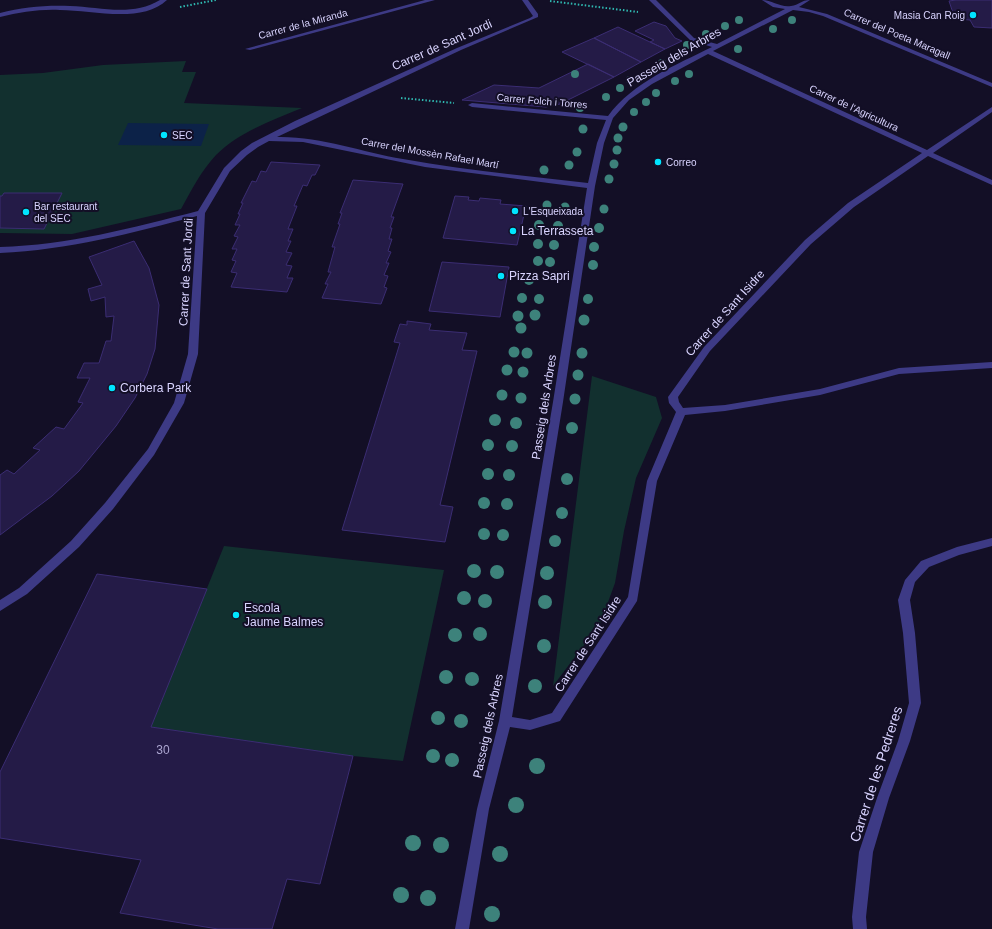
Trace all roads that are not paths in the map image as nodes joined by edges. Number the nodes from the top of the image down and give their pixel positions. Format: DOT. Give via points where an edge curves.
graph roads {
  1 [pos="164,0"];
  2 [pos="432,0"];
  3 [pos="525,0"];
  4 [pos="652,0"];
  5 [pos="765,0"];
  6 [pos="808,0"];
  7 [pos="793,8"];
  8 [pos="1,14"];
  9 [pos="718,46"];
  10 [pos="248,49"];
  11 [pos="708,51"];
  12 [pos="992,85"];
  13 [pos="472,105"];
  14 [pos="992,109"];
  15 [pos="610,118"];
  16 [pos="266,140"];
  17 [pos="927,153"];
  18 [pos="992,183"];
  19 [pos="591,186"];
  20 [pos="201,213"];
  21 [pos="0,250"];
  22 [pos="992,365"];
  23 [pos="681,412"];
  24 [pos="992,542"];
  25 [pos="0,606"];
  26 [pos="505,721"];
  27 [pos="462,929"];
  28 [pos="860,929"];
  1 -- 8 [label="street" via="141,11 45,8"];
  2 -- 10 [label="street, Carrer de la Miranda"];
  3 -- 16 [label="street, Carrer de Sant Jordi" via="536,16 532,19 459,49"];
  4 -- 9 [label="street" via="692,39"];
  5 -- 7 [label="street, Carrer del Poeta Maragall" via="780,7"];
  6 -- 7 [label="street, Passeig dels Arbres"];
  7 -- 9 [label="street, Passeig dels Arbres"];
  7 -- 12 [label="street, Carrer del Poeta Maragall" via="825,15"];
  9 -- 11 [label="street, Passeig dels Arbres"];
  11 -- 15 [label="street, Passeig dels Arbres" via="634,93"];
  11 -- 17 [label="street, Carrer de l'Agricultura"];
  13 -- 15 [label="street, Carrer Folch i Torres"];
  14 -- 17 [label="street, Carrer de Sant Isidre"];
  15 -- 19 [label="street, Passeig dels Arbres"];
  16 -- 19 [label="street, Carrer del Mossèn Rafael Martí" via="307,140 478,173"];
  16 -- 20 [label="street, Carrer de Sant Jordi" via="244,153 227,170"];
  17 -- 18 [label="street, Carrer de l'Agricultura"];
  17 -- 23 [label="street, Carrer de Sant Isidre" via="851,205 808,242 707,349 673,396 674,403"];
  19 -- 26 [label="street, Passeig dels Arbres"];
  20 -- 21 [label="street" via="72,244 29,250"];
  20 -- 25 [label="street, Carrer de Sant Jordi" via="193,354 179,403 151,452 109,506 75,544 23,591"];
  22 -- 23 [label="street" via="899,371 820,392 725,408"];
  23 -- 26 [label="street, Carrer de Sant Isidre" via="652,482 632,598 556,717 530,725"];
  24 -- 28 [label="street, Carrer de les Pedreres" via="957,551 925,564 910,580 904,600 915,702 866,852"];
  26 -- 27 [label="street, Passeig dels Arbres" via="483,809"];
}
